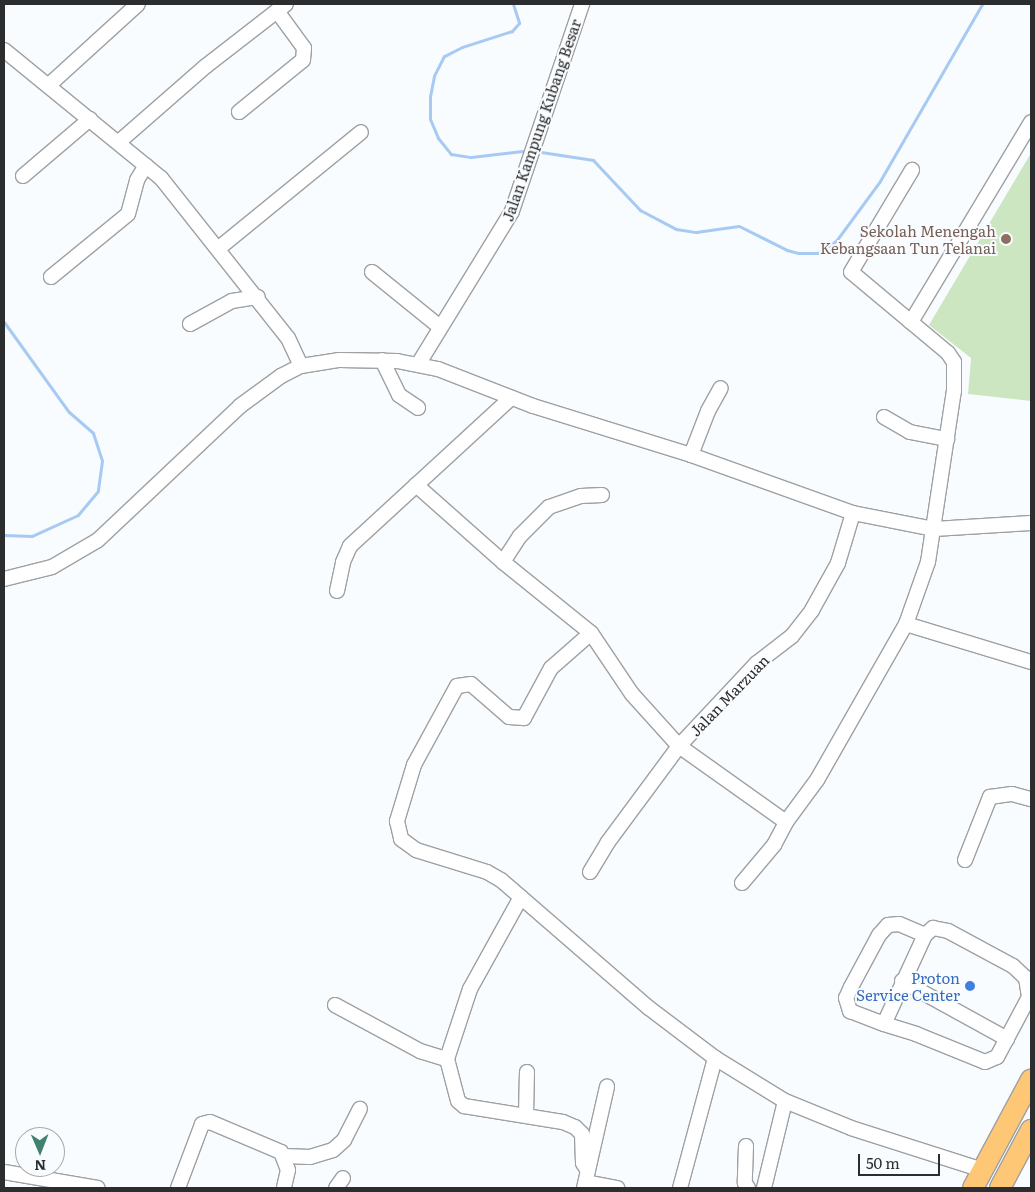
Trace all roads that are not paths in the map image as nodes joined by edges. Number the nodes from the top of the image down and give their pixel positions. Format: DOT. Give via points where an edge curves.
graph roads {
  1 [pos="138,4"];
  2 [pos="582,4"];
  3 [pos="281,7"];
  4 [pos="4,50"];
  5 [pos="49,85"];
  6 [pos="239,112"];
  7 [pos="90,120"];
  8 [pos="1031,122"];
  9 [pos="361,132"];
  10 [pos="120,142"];
  11 [pos="146,165"];
  12 [pos="912,170"];
  13 [pos="23,176"];
  14 [pos="219,248"];
  15 [pos="372,272"];
  16 [pos="51,277"];
  17 [pos="258,297"];
  18 [pos="911,322"];
  19 [pos="190,324"];
  20 [pos="440,327"];
  21 [pos="382,360"];
  22 [pos="419,363"];
  23 [pos="302,366"];
  24 [pos="721,388"];
  25 [pos="511,398"];
  26 [pos="418,408"];
  27 [pos="884,417"];
  28 [pos="947,439"];
  29 [pos="691,455"];
  30 [pos="416,485"];
  31 [pos="602,495"];
  32 [pos="853,513"];
  33 [pos="1031,522"];
  34 [pos="934,529"];
  35 [pos="503,562"];
  36 [pos="4,579"];
  37 [pos="337,591"];
  38 [pos="906,624"];
  39 [pos="591,633"];
  40 [pos="1031,662"];
  41 [pos="679,746"];
  42 [pos="1031,799"];
  43 [pos="786,822"];
  44 [pos="965,860"];
  45 [pos="590,872"];
  46 [pos="742,883"];
  47 [pos="521,897"];
  48 [pos="925,935"];
  49 [pos="902,981"];
  50 [pos="1030,997"];
  51 [pos="335,1004"];
  52 [pos="884,1024"];
  53 [pos="1007,1040"];
  54 [pos="715,1058"];
  55 [pos="446,1059"];
  56 [pos="527,1072"];
  57 [pos="1031,1080"];
  58 [pos="607,1086"];
  59 [pos="785,1101"];
  60 [pos="360,1109"];
  61 [pos="526,1115"];
  62 [pos="1031,1130"];
  63 [pos="746,1146"];
  64 [pos="284,1156"];
  65 [pos="983,1170"];
  66 [pos="4,1174"];
  67 [pos="586,1180"];
  68 [pos="98,1188"];
  69 [pos="178,1188"];
  70 [pos="284,1188"];
  71 [pos="617,1188"];
  72 [pos="680,1188"];
  73 [pos="748,1188"];
  74 [pos="764,1188"];
  75 [pos="973,1188"];
  76 [pos="1000,1188"];
  1 -- 5 [label="street"];
  2 -- 20 [label="street, Jalan Kampung Kubang Besar" via="512,211 501,234"];
  3 -- 6 [label="street" via="304,48 303,60"];
  3 -- 10 [label="street" via="206,66"];
  4 -- 5 [label="street"];
  5 -- 7 [label="street"];
  7 -- 10 [label="street"];
  7 -- 13 [label="street"];
  8 -- 18 [label="street"];
  9 -- 14 [label="street"];
  10 -- 11 [label="street"];
  11 -- 14 [label="street" via="161,178"];
  11 -- 16 [label="street" via="137,180 128,214"];
  12 -- 18 [label="street" via="851,272"];
  14 -- 17 [label="street"];
  15 -- 20 [label="street"];
  17 -- 19 [label="street" via="232,301"];
  17 -- 23 [label="street" via="288,338"];
  18 -- 28 [label="street" via="948,353 954,362"];
  20 -- 22 [label="street, Jalan Kampung Kubang Besar"];
  21 -- 22 [label="street"];
  21 -- 23 [label="street" via="340,360"];
  21 -- 26 [label="street" via="399,395"];
  22 -- 25 [label="street" via="467,378"];
  23 -- 36 [label="street" via="280,376 240,406 88,547 39,572"];
  24 -- 29 [label="street"];
  25 -- 29 [label="street"];
  25 -- 30 [label="street"];
  27 -- 28 [label="street" via="910,432"];
  28 -- 34 [label="street"];
  29 -- 32 [label="street"];
  30 -- 35 [label="street"];
  30 -- 37 [label="street" via="350,546 342,562"];
  31 -- 35 [label="street" via="581,496 549,507 527,529"];
  32 -- 34 [label="street"];
  32 -- 41 [label="street, Jalan Marzuan" via="838,563 812,610 792,636 757,663"];
  33 -- 34 [label="street"];
  34 -- 38 [label="street" via="923,582"];
  35 -- 39 [label="street"];
  38 -- 40 [label="street"];
  38 -- 43 [label="street" via="817,780"];
  39 -- 41 [label="street" via="632,694"];
  39 -- 47 [label="street" via="551,668 524,718 509,717 471,684 458,686 414,765 399,812 398,831 409,846 487,872"];
  41 -- 43 [label="street"];
  41 -- 45 [label="street, Jalan Marzuan" via="608,842"];
  42 -- 44 [label="street" via="1012,794 990,797"];
  43 -- 46 [label="street" via="774,845"];
  47 -- 54 [label="street" via="649,1008"];
  47 -- 55 [label="street" via="470,988"];
  48 -- 49 [label="street"];
  48 -- 50 [label="street" via="933,928 948,931 1013,966 1026,978"];
  48 -- 52 [label="street" via="899,924 888,925 879,935 851,987 847,1007"];
  49 -- 52 [label="street"];
  49 -- 53 [label="street"];
  50 -- 53 [label="street"];
  51 -- 55 [label="street" via="420,1051"];
  52 -- 53 [label="street" via="985,1062 997,1057"];
  54 -- 59 [label="street"];
  54 -- 72 [label="street"];
  55 -- 61 [label="street" via="460,1103"];
  56 -- 61 [label="street"];
  57 -- 65 [label="highway"];
  58 -- 67 [label="street"];
  59 -- 65 [label="street" via="851,1128"];
  59 -- 74 [label="street"];
  60 -- 64 [label="street" via="344,1140 334,1150 310,1157"];
  61 -- 67 [label="street" via="575,1127 582,1134"];
  62 -- 76 [label="highway"];
  63 -- 73 [label="street" via="745,1183"];
  64 -- 69 [label="street" via="219,1124 202,1124"];
  64 -- 70 [label="street" via="288,1170"];
  65 -- 75 [label="highway"];
  66 -- 68 [label="street"];
  67 -- 71 [label="street"];
}
